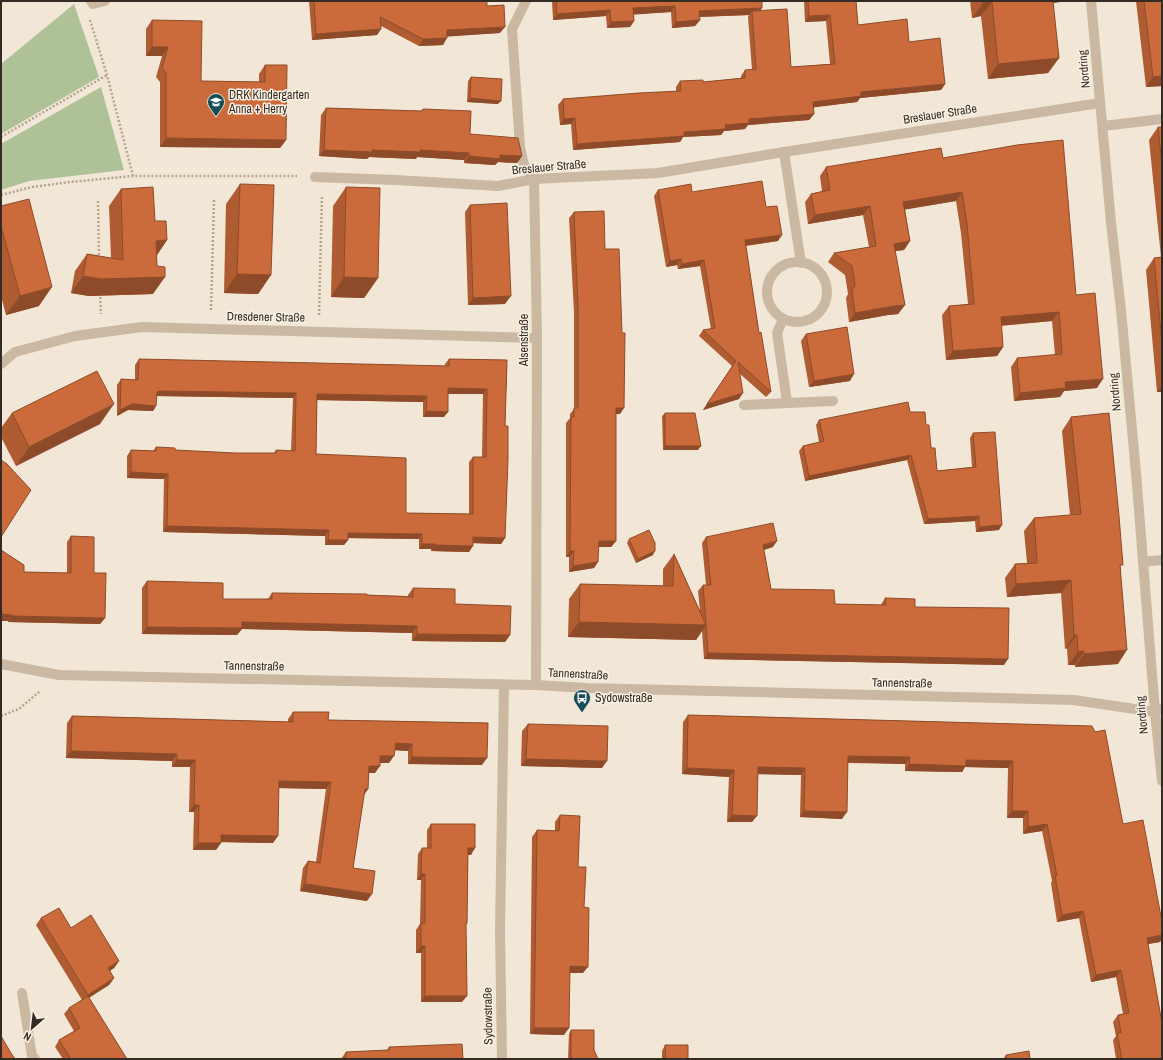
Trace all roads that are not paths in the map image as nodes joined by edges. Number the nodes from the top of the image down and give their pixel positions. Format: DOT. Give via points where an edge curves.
graph roads {
  1 [pos="105,1"];
  2 [pos="526,1"];
  3 [pos="1091,1"];
  4 [pos="92,3"];
  5 [pos="1100,103"];
  6 [pos="1162,119"];
  7 [pos="1103,126"];
  8 [pos="784,152"];
  9 [pos="315,177"];
  10 [pos="534,179"];
  11 [pos="801,263"];
  12 [pos="784,319"];
  13 [pos="538,338"];
  14 [pos="1,364"];
  15 [pos="833,401"];
  16 [pos="787,402"];
  17 [pos="744,405"];
  18 [pos="1162,560"];
  19 [pos="1142,562"];
  20 [pos="1,664"];
  21 [pos="504,685"];
  22 [pos="536,685"];
  23 [pos="1158,711"];
  24 [pos="1162,781"];
  25 [pos="22,993"];
  26 [pos="35,1059"];
  27 [pos="502,1059"];
  1 -- 4 [label="street"];
  2 -- 10 [label="street" via="512,29 520,146 524,165"];
  3 -- 5 [label="street, Nordring"];
  5 -- 7 [label="street, Nordring"];
  5 -- 8 [label="street, Breslauer Straße"];
  6 -- 7 [label="street"];
  7 -- 19 [label="street, Nordring"];
  8 -- 10 [label="street, Breslauer Straße" via="658,173"];
  8 -- 11 [label="street"];
  9 -- 10 [label="street, Breslauer Straße" via="498,186"];
  10 -- 13 [label="street, Alsenstraße"];
  11 -- 12 [label="street" via="790,263 781,267 773,274 769,283 767,294 770,304"];
  11 -- 12 [label="street" via="818,270 823,278 827,296 824,305 811,319 793,322"];
  12 -- 16 [label="street" via="777,333"];
  13 -- 14 [label="street, Dresdener Straße" via="142,327 74,336 15,352"];
  13 -- 22 [label="street, Alsenstraße"];
  15 -- 16 [label="street"];
  16 -- 17 [label="street"];
  18 -- 19 [label="street"];
  19 -- 23 [label="street, Nordring"];
  20 -- 21 [label="street, Tannenstraße" via="59,675"];
  21 -- 22 [label="street, Tannenstraße"];
  21 -- 27 [label="street, Sydowstraße" via="500,930"];
  22 -- 23 [label="street, Tannenstraße" via="1074,700"];
  23 -- 24 [label="street, Nordring"];
  25 -- 26 [label="street" via="32,1056"];
}
